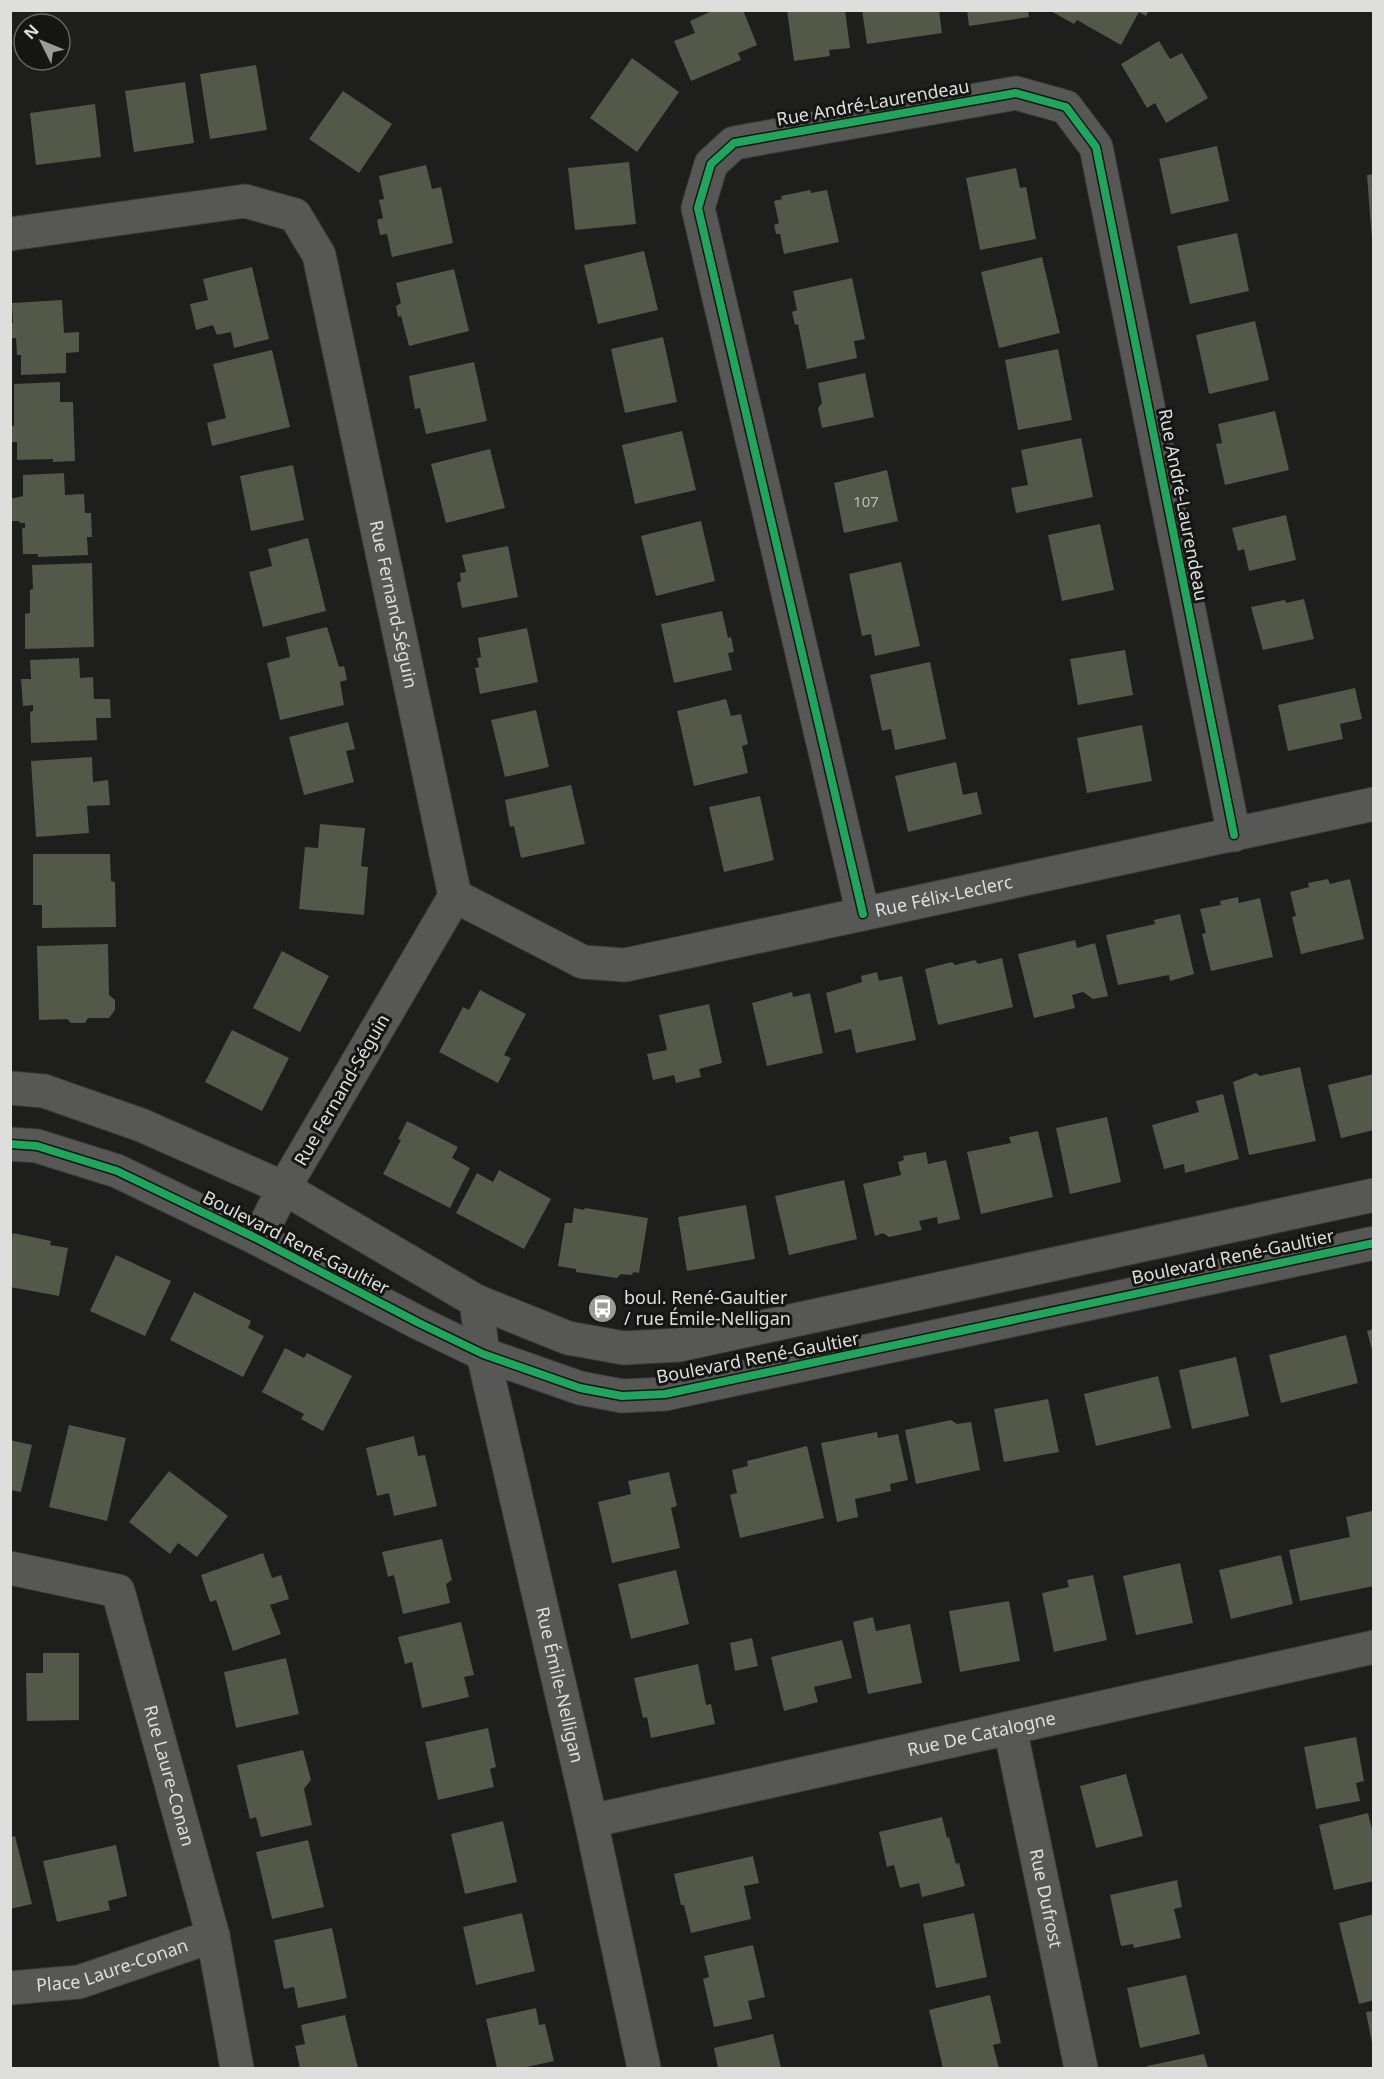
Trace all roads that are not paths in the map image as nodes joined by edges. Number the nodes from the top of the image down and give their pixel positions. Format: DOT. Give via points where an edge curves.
graph roads {
  1 [pos="10,234"];
  2 [pos="1374,804"];
  3 [pos="1234,835"];
  4 [pos="455,896"];
  5 [pos="862,914"];
  6 [pos="10,1088"];
  7 [pos="10,1144"];
  8 [pos="284,1188"];
  9 [pos="1374,1196"];
  10 [pos="258,1239"];
  11 [pos="1374,1243"];
  12 [pos="476,1301"];
  13 [pos="483,1354"];
  14 [pos="10,1568"];
  15 [pos="1374,1647"];
  16 [pos="1010,1728"];
  17 [pos="591,1821"];
  18 [pos="213,1936"];
  19 [pos="10,1988"];
  20 [pos="237,2068"];
  21 [pos="644,2068"];
  22 [pos="1081,2068"];
  1 -- 4 [label="street, Rue Fernand-Séguin" via="245,201 295,214 319,255"];
  2 -- 3 [label="street, Rue Félix-Leclerc"];
  3 -- 5 [label="street, Rue Félix-Leclerc"];
  3 -- 5 [label="street, Rue André-Laurendeau" via="1096,147 1066,107 1016,93 734,143 711,164 698,208"];
  4 -- 5 [label="street, Rue Félix-Leclerc" via="583,962 625,965"];
  4 -- 8 [label="street, Rue Fernand-Séguin"];
  6 -- 8 [label="street, Boulevard René-Gaultier" via="44,1092 141,1125"];
  7 -- 10 [label="street, Boulevard René-Gaultier" via="37,1146 117,1171"];
  8 -- 10 [label="street, Rue Fernand-Séguin"];
  8 -- 12 [label="street, Boulevard René-Gaultier"];
  9 -- 12 [label="street, Boulevard René-Gaultier" via="679,1345 624,1348 568,1338"];
  10 -- 13 [label="street, Boulevard René-Gaultier"];
  11 -- 13 [label="street, Boulevard René-Gaultier" via="665,1394 622,1396 580,1388"];
  12 -- 13 [label="street, Rue Émile-Nelligan"];
  13 -- 17 [label="street, Rue Émile-Nelligan"];
  14 -- 18 [label="street, Rue Laure-Conan" via="118,1591"];
  15 -- 16 [label="street, Rue De Catalogne"];
  16 -- 17 [label="street, Rue De Catalogne"];
  16 -- 22 [label="street, Rue Dufrost"];
  17 -- 21 [label="street, Rue Émile-Nelligan"];
  18 -- 19 [label="street, Place Laure-Conan" via="79,1982"];
  18 -- 20 [label="street, Rue Laure-Conan"];
}
